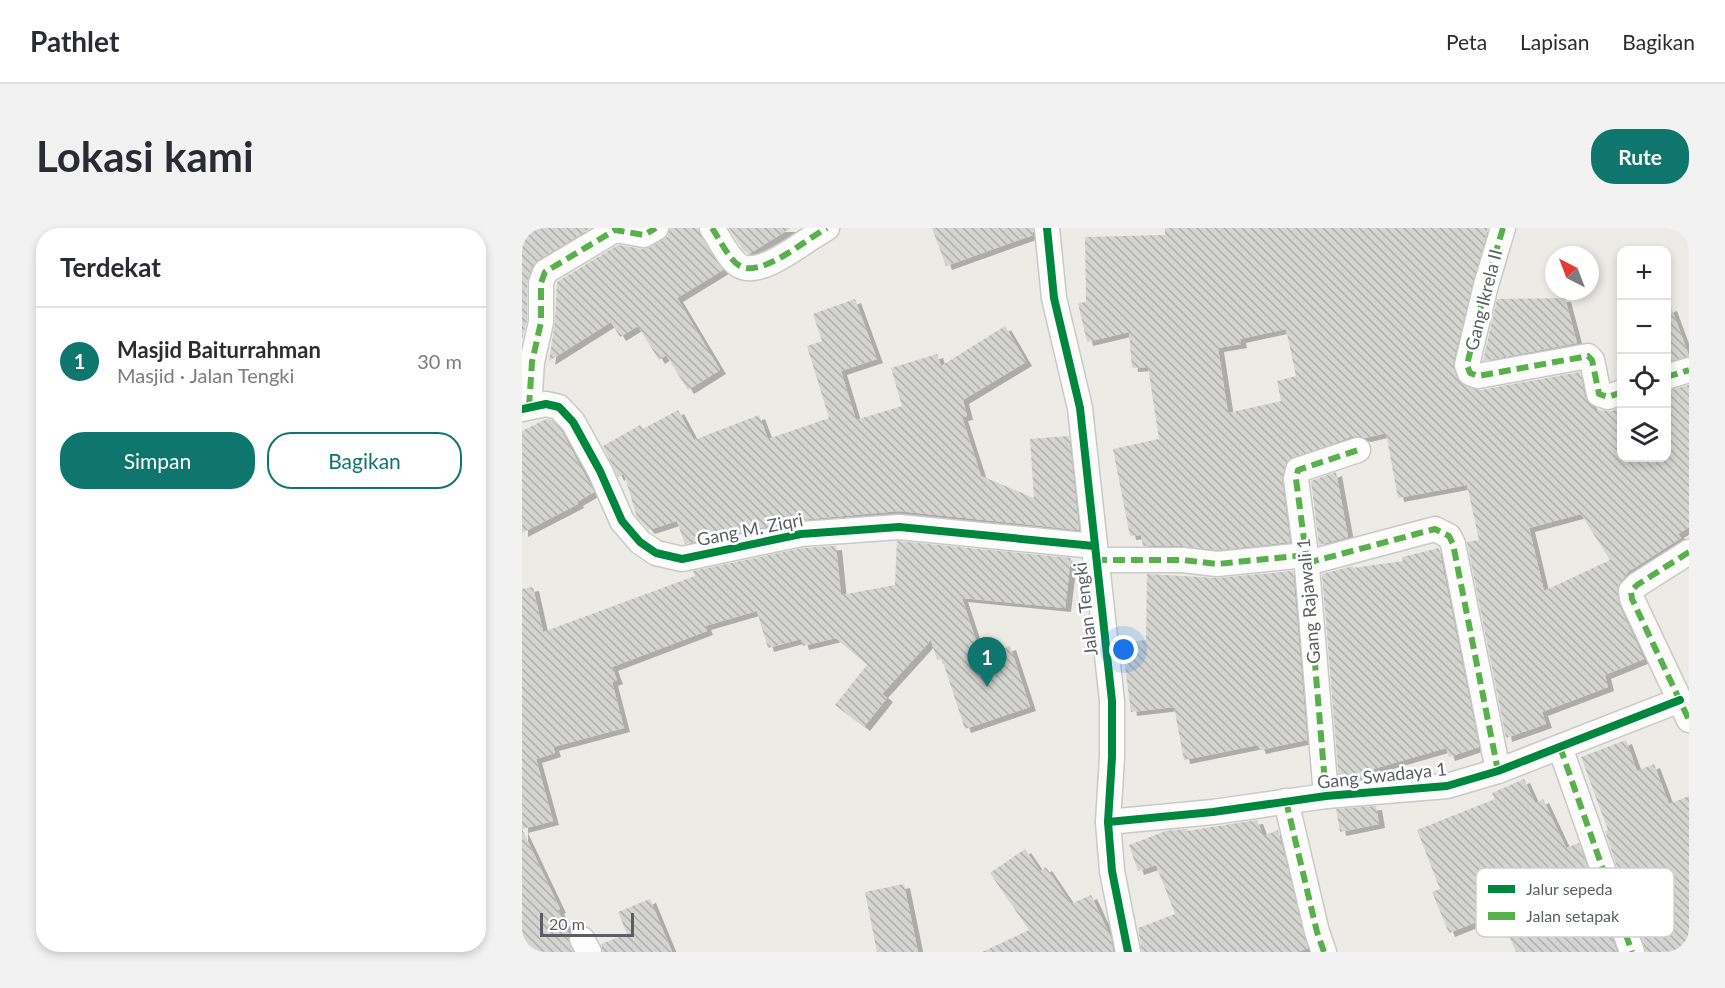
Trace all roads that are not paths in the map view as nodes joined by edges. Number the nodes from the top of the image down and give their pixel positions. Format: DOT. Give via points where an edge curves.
graph roads {
  1 [pos="656,228"];
  2 [pos="712,228"];
  3 [pos="827,228"];
  4 [pos="1047,228"];
  5 [pos="1503,228"];
  6 [pos="1689,370"];
  7 [pos="1671,375"];
  8 [pos="1617,394"];
  9 [pos="526,408"];
  10 [pos="1358,450"];
  11 [pos="1689,552"];
  12 [pos="1095,553"];
  13 [pos="1306,559"];
  14 [pos="1685,710"];
  15 [pos="1560,747"];
  16 [pos="1498,771"];
  17 [pos="1326,796"];
  18 [pos="1286,801"];
  19 [pos="1108,822"];
  20 [pos="1602,868"];
  21 [pos="1627,937"];
  22 [pos="1128,952"];
  23 [pos="1324,952"];
  24 [pos="1632,952"];
  1 -- 9 [label="street" via="644,235 615,230 545,272"];
  2 -- 3 [label="street" via="738,265 749,269 764,267"];
  4 -- 12 [label="street, Jalan Tengki" via="1054,298 1080,408"];
  5 -- 8 [label="street, Gang Ikrela II" via="1467,365 1470,373 1478,376 1588,356 1599,394 1608,397"];
  6 -- 7 [label="street"];
  9 -- 12 [label="street, Gang M. Ziqri" via="546,404 559,407 573,422 622,521 656,553 682,559 801,534 899,527"];
  10 -- 13 [label="street, Gang Rajawali 1" via="1298,470"];
  11 -- 14 [label="street" via="1631,591"];
  12 -- 13 [label="street, Gang M. Ziqri" via="1217,564"];
  12 -- 19 [label="street, Jalan Tengki" via="1112,701"];
  13 -- 16 [label="street, Gang M. Ziqri" via="1435,529 1449,536"];
  13 -- 17 [label="street, Gang Rajawali 1"];
  14 -- 15 [label="street, Gang Swadaya 1"];
  15 -- 16 [label="street, Gang Swadaya 1"];
  15 -- 20 [label="street"];
  16 -- 17 [label="street, Gang Swadaya 1" via="1447,786"];
  17 -- 18 [label="street, Gang Swadaya 1"];
  18 -- 19 [label="street, Gang Swadaya 1"];
  18 -- 23 [label="street"];
  19 -- 22 [label="street, Jalan Tengki" via="1112,871"];
  21 -- 24 [label="street"];
}
